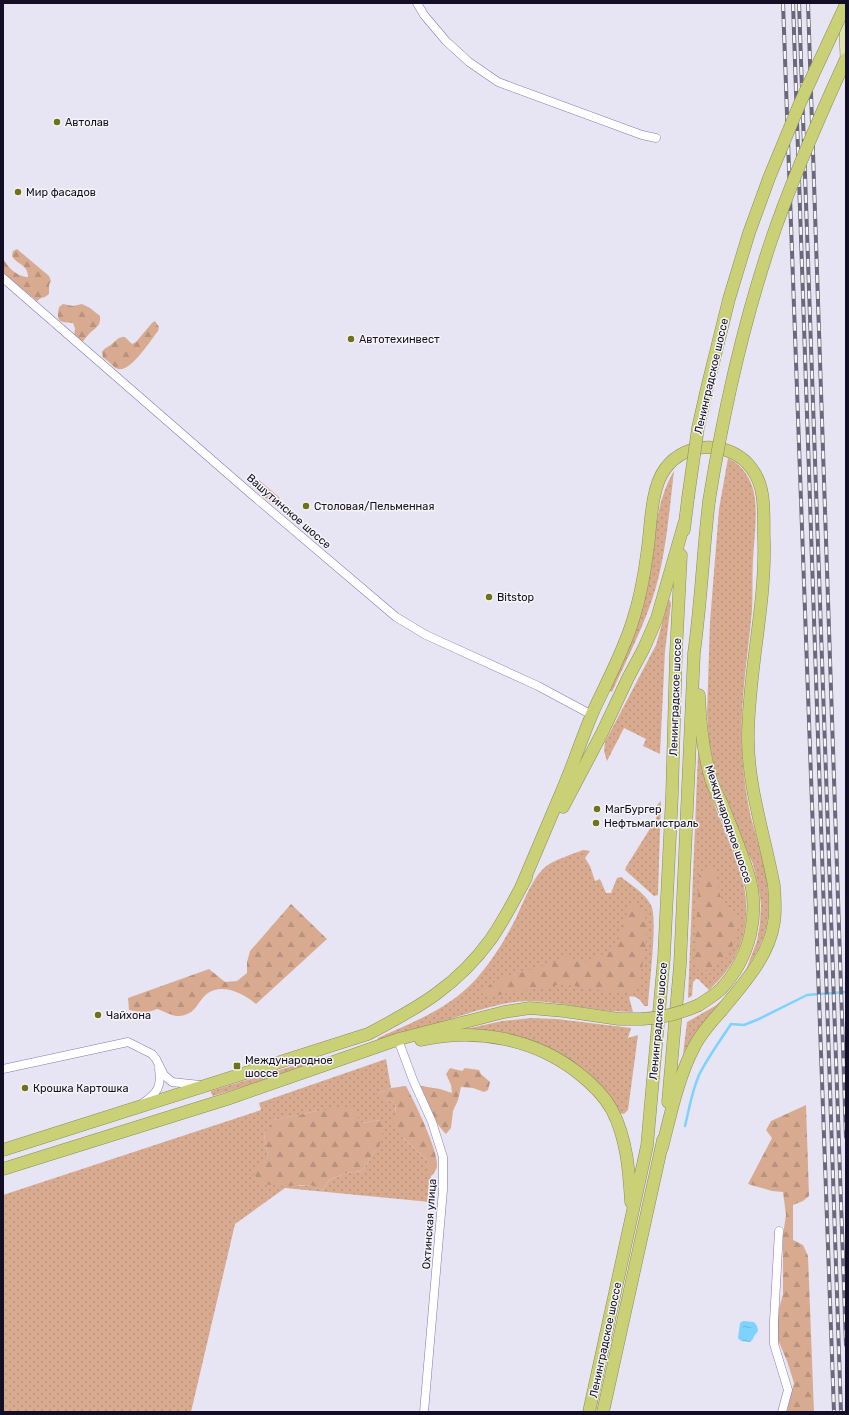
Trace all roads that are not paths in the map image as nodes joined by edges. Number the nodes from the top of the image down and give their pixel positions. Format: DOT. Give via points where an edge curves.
graph roads {
  1 [pos="418,3"];
  2 [pos="845,3"];
  3 [pos="846,59"];
  4 [pos="656,138"];
  5 [pos="3,278"];
  6 [pos="684,524"];
  7 [pos="699,621"];
  8 [pos="592,715"];
  9 [pos="522,885"];
  10 [pos="400,1045"];
  11 [pos="378,1047"];
  12 [pos="158,1064"];
  13 [pos="3,1069"];
  14 [pos="209,1085"];
  15 [pos="133,1109"];
  16 [pos="662,1148"];
  17 [pos="3,1150"];
  18 [pos="3,1169"];
  19 [pos="632,1217"];
  20 [pos="779,1231"];
  21 [pos="424,1412"];
  22 [pos="589,1412"];
  23 [pos="603,1412"];
  24 [pos="782,1412"];
  1 -- 4 [label="street" via="424,15 446,41 469,62 498,82"];
  2 -- 3 [label="main road"];
  2 -- 6 [label="highway, Ленинградское шоссе, bridge" via="769,178 728,298 698,428"];
  3 -- 7 [label="highway, Ленинградское шоссе, bridge" via="790,190 751,307 730,388 709,501"];
  5 -- 8 [label="street, Вашутинское шоссе" via="396,617 426,635 538,686"];
  6 -- 9 [label="highway" via="659,611 644,648"];
  6 -- 19 [label="highway, Ленинградское шоссе" via="680,564 664,957 647,1146"];
  7 -- 11 [label="highway, Международное шоссе, bridge" via="702,734 711,779 749,874 754,906 748,942 741,961 730,978 720,990 698,1005 668,1017 619,1019 530,1008 462,1022"];
  7 -- 16 [label="highway, Ленинградское шоссе" via="694,653 680,965 670,1088"];
  8 -- 9 [label="highway"];
  8 -- 16 [label="highway" via="629,631 641,592 655,492 660,476 677,457 692,449 709,447 733,453 753,470 762,493 764,566 749,704 748,739 750,775 776,904 768,945 757,965 695,1045 683,1071"];
  9 -- 14 [label="highway" via="491,939 472,963 448,987 409,1013 368,1034"];
  10 -- 11 [label="highway"];
  10 -- 19 [label="highway" via="448,1036 483,1035 526,1044 551,1054 585,1078 601,1094 620,1129 629,1175"];
  10 -- 21 [label="street, Охтинская улица" via="432,1122 443,1157 443,1190"];
  11 -- 18 [label="highway, Международное шоссе" via="227,1100"];
  12 -- 13 [label="street" via="152,1054 128,1042"];
  12 -- 14 [label="street" via="164,1075 172,1082"];
  12 -- 15 [label="street" via="158,1090"];
  14 -- 15 [label="highway"];
  15 -- 17 [label="highway"];
  16 -- 23 [label="highway, Ленинградское шоссе"];
  19 -- 22 [label="highway, Ленинградское шоссе"];
  20 -- 24 [label="street" via="774,1344 788,1390"];
}
